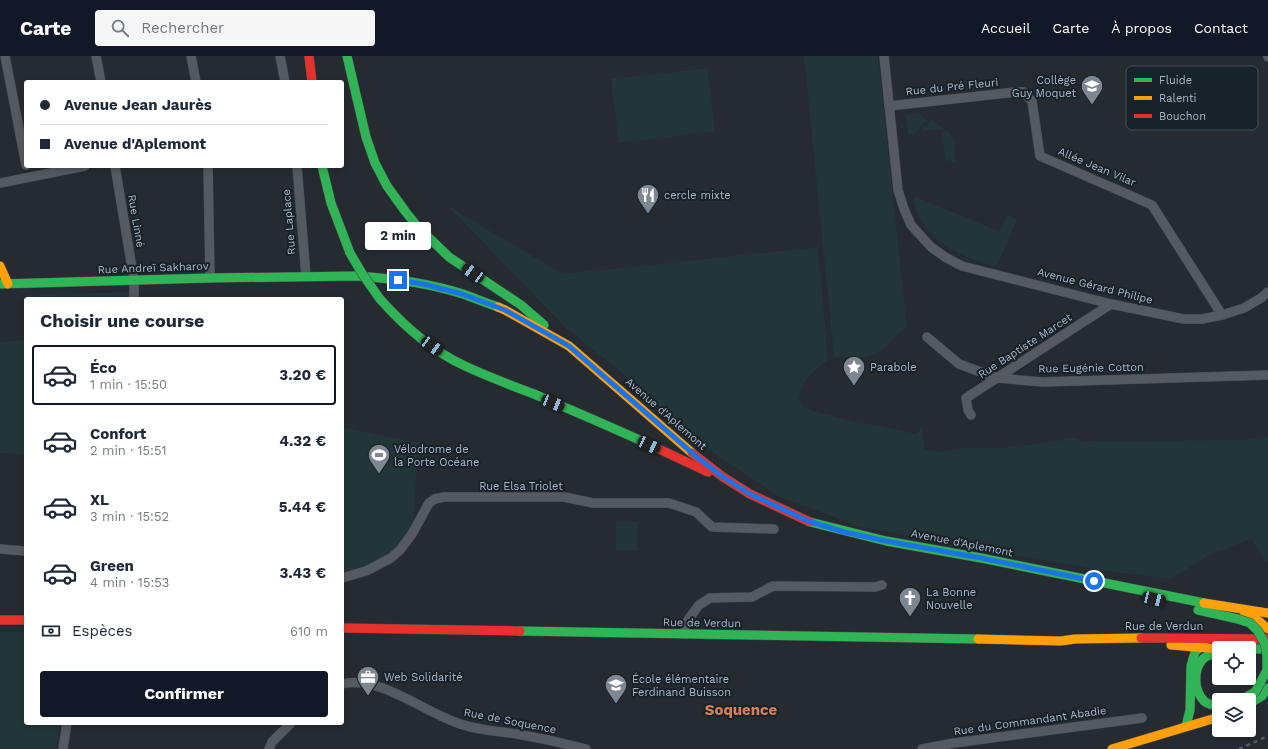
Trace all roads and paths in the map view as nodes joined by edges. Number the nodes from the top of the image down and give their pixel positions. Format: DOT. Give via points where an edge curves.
graph roads {
  1 [pos="5,56"];
  2 [pos="96,56"];
  3 [pos="191,56"];
  4 [pos="280,56"];
  5 [pos="309,56"];
  6 [pos="347,56"];
  7 [pos="884,56"];
  8 [pos="101,80"];
  9 [pos="196,80"];
  10 [pos="285,80"];
  11 [pos="312,80"];
  12 [pos="1016,92"];
  13 [pos="889,106"];
  14 [pos="24,155"];
  15 [pos="26,168"];
  16 [pos="75,168"];
  17 [pos="115,168"];
  18 [pos="208,168"];
  19 [pos="296,168"];
  20 [pos="322,168"];
  21 [pos="28,177"];
  22 [pos="0,183"];
  23 [pos="0,266"];
  24 [pos="306,276"];
  25 [pos="210,278"];
  26 [pos="134,280"];
  27 [pos="4,284"];
  28 [pos="1268,292"];
  29 [pos="134,297"];
  30 [pos="1261,298"];
  31 [pos="1111,304"];
  32 [pos="1268,306"];
  33 [pos="1222,315"];
  34 [pos="927,337"];
  35 [pos="569,346"];
  36 [pos="1268,375"];
  37 [pos="996,378"];
  38 [pos="971,415"];
  39 [pos="723,477"];
  40 [pos="774,529"];
  41 [pos="0,549"];
  42 [pos="24,551"];
  43 [pos="1018,566"];
  44 [pos="344,577"];
  45 [pos="882,585"];
  46 [pos="1208,603"];
  47 [pos="1268,613"];
  48 [pos="0,620"];
  49 [pos="24,620"];
  50 [pos="344,628"];
  51 [pos="1268,630"];
  52 [pos="685,634"];
  53 [pos="1219,638"];
  54 [pos="1268,639"];
  55 [pos="1061,641"];
  56 [pos="1157,644"];
  57 [pos="1199,648"];
  58 [pos="1212,649"];
  59 [pos="1256,649"];
  60 [pos="1268,649"];
  61 [pos="1212,654"];
  62 [pos="1190,666"];
  63 [pos="344,684"];
  64 [pos="1268,688"];
  65 [pos="1253,693"];
  66 [pos="1256,700"];
  67 [pos="1268,702"];
  68 [pos="1212,705"];
  69 [pos="1256,707"];
  70 [pos="1142,718"];
  71 [pos="1212,720"];
  72 [pos="67,725"];
  73 [pos="289,725"];
  74 [pos="1186,726"];
  75 [pos="63,749"];
  76 [pos="270,749"];
  77 [pos="586,749"];
  78 [pos="922,749"];
  79 [pos="1112,749"];
  1 -- 14 [label="street"];
  2 -- 8 [label="street"];
  3 -- 9 [label="street"];
  4 -- 10 [label="street"];
  5 -- 11 [label="street"];
  6 -- 35 [label="street" via="373,156 387,186 405,211 449,257 521,305"];
  7 -- 13 [label="street, Avenue Gérard Philipe"];
  12 -- 13 [label="street, Rue du Pré Fleuri"];
  12 -- 33 [label="street, Allée Jean Vilar" via="1022,92 1032,101 1040,156 1152,205"];
  13 -- 31 [label="street, Avenue Gérard Philipe" via="898,190 911,225 931,247 962,266"];
  15 -- 21 [label="street"];
  16 -- 21 [label="street"];
  17 -- 26 [label="street, Rue Linné"];
  18 -- 25 [label="street"];
  19 -- 24 [label="street, Rue Laplace"];
  20 -- 39 [label="street, bridge" via="331,204 350,253 380,299 422,339 463,365"];
  21 -- 22 [label="street"];
  23 -- 27 [label="street"];
  24 -- 25 [label="street, Rue Andreï Sakharov"];
  24 -- 35 [label="street, Avenue d'Aplemont" via="373,277 423,284 462,294 505,310"];
  25 -- 26 [label="street, Rue Andreï Sakharov"];
  26 -- 27 [label="street, Rue Andreï Sakharov"];
  26 -- 29 [label="street, Rue Linné"];
  28 -- 30 [label="street, Avenue Gérard Philipe"];
  30 -- 32 [label="street"];
  30 -- 33 [label="street, Avenue Gérard Philipe" via="1244,308"];
  31 -- 33 [label="street, Avenue Gérard Philipe" via="1184,319"];
  31 -- 37 [label="street, Rue Baptiste Marcet"];
  34 -- 37 [label="street, Rue Eugénie Cotton" via="959,364"];
  35 -- 39 [label="street, Avenue d'Aplemont"];
  36 -- 37 [label="street, Rue Eugénie Cotton" via="1043,382"];
  37 -- 38 [label="street, Rue Baptiste Marcet" via="966,398"];
  39 -- 43 [label="street, Avenue d'Aplemont" via="750,494 808,521 844,532"];
  40 -- 44 [label="street, Rue Elsa Triolet" via="712,527 696,512 669,503 594,503 564,497 444,497 429,504 412,534 391,558 366,571"];
  41 -- 42 [label="street"];
  43 -- 46 [label="street"];
  43 -- 65 [label="street, bridge" via="1250,623 1265,644 1266,656 1266,670"];
  45 -- 52 [label="street" via="773,586 752,597 710,598 699,605 688,620"];
  46 -- 47 [label="street"];
  46 -- 51 [label="street" via="1251,615"];
  48 -- 49 [label="street"];
  50 -- 52 [label="street, Rue de Verdun"];
  52 -- 55 [label="street, Rue de Verdun"];
  53 -- 54 [label="street, Rue de Verdun"];
  53 -- 55 [label="street, Rue de Verdun"];
  53 -- 57 [label="street"];
  55 -- 56 [label="street, Rue de Verdun"];
  56 -- 57 [label="street, Rue de Verdun"];
  56 -- 62 [label="street" via="1180,651"];
  57 -- 58 [label="street, Rue de Verdun"];
  57 -- 62 [label="street"];
  59 -- 60 [label="street"];
  61 -- 68 [label="street" via="1201,660 1196,680 1198,694"];
  62 -- 74 [label="street" via="1190,710"];
  63 -- 77 [label="street, Rue de Soquence" via="358,682 382,687 446,719 470,727 520,734"];
  64 -- 66 [label="street"];
  67 -- 69 [label="street"];
  70 -- 78 [label="street, Rue du Commandant Abadie"];
  71 -- 74 [label="street"];
  72 -- 75 [label="street"];
  73 -- 76 [label="street" via="272,742"];
  74 -- 79 [label="street"];
}
